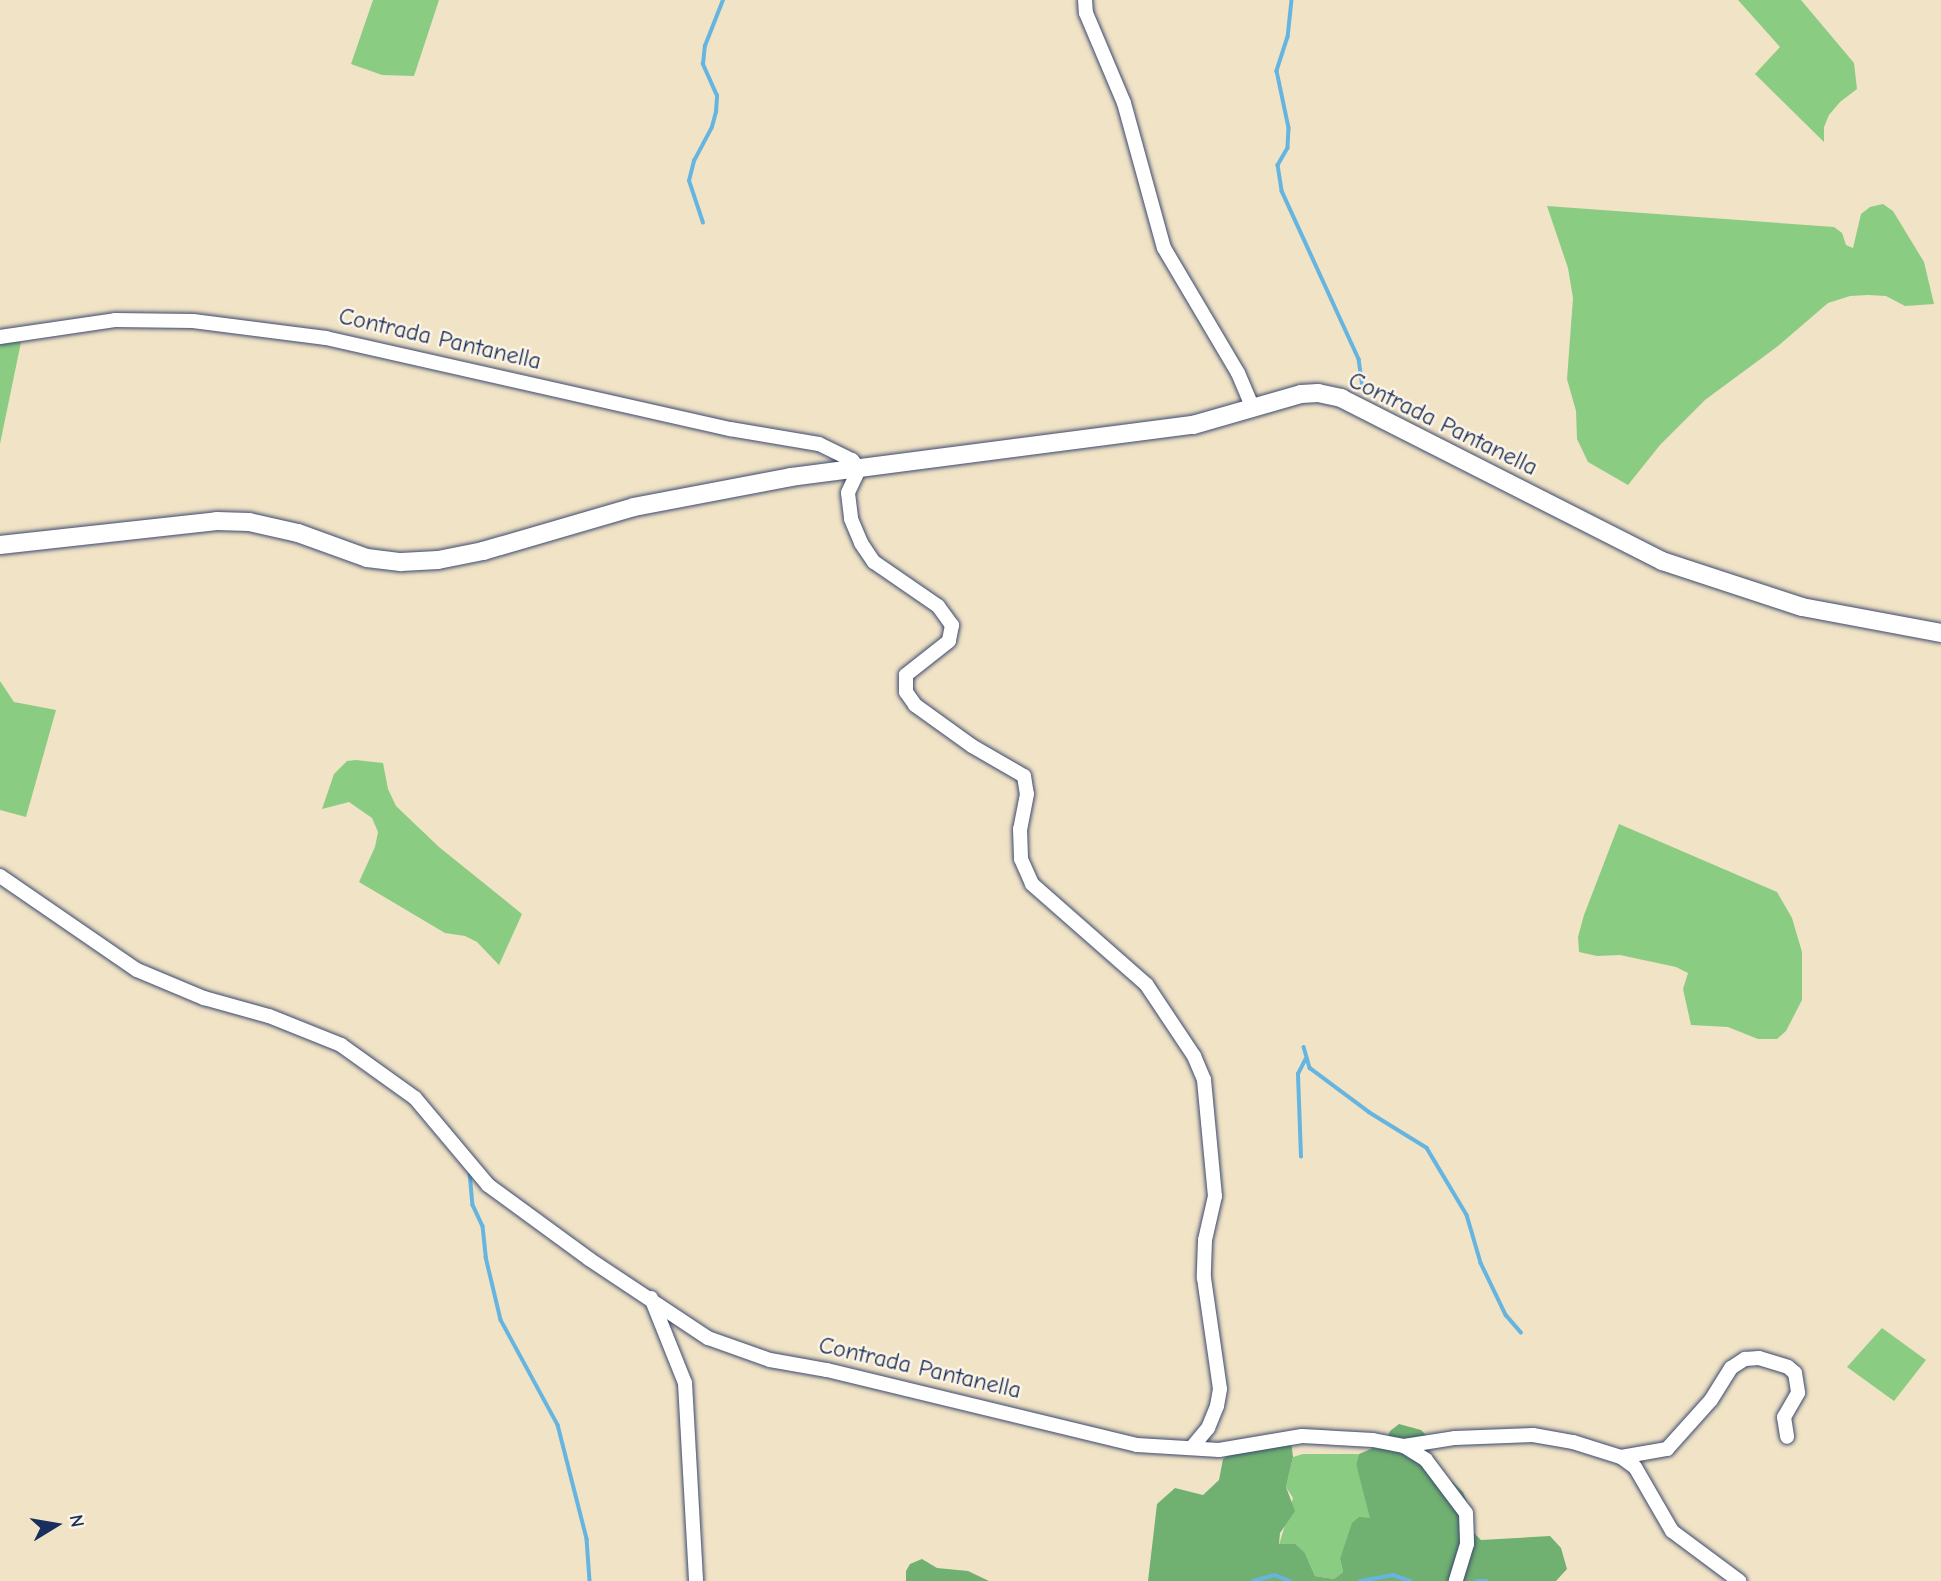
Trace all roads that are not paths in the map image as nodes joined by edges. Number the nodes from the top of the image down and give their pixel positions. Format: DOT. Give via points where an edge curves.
graph roads {
  1 [pos="1085,0"];
  2 [pos="0,337"];
  3 [pos="1253,408"];
  4 [pos="859,469"];
  5 [pos="0,545"];
  6 [pos="1941,633"];
  7 [pos="0,876"];
  8 [pos="652,1298"];
  9 [pos="1787,1437"];
  10 [pos="1404,1446"];
  11 [pos="1191,1448"];
  12 [pos="1621,1457"];
  13 [pos="696,1581"];
  14 [pos="1456,1581"];
  15 [pos="1739,1581"];
  1 -- 3 [label="street" via="1086,13 1124,103 1164,248 1238,373"];
  2 -- 4 [label="street, Contrada Pantanella" via="115,320 193,321 326,338 730,429 819,444 852,460"];
  3 -- 4 [label="street, Contrada Pantanella" via="1193,425 1132,435"];
  3 -- 6 [label="street, Contrada Pantanella" via="1301,394 1341,398 1662,561 1802,607"];
  4 -- 5 [label="street, Contrada Pantanella" via="634,507 438,560 367,558 298,533 249,522 217,521"];
  4 -- 11 [label="street" via="848,493 851,519 861,542 874,562 938,606 953,625 948,641 906,675 906,692 915,705 972,746 1024,776 1027,794 1020,829 1021,859 1032,884 1146,984 1194,1056 1204,1080 1215,1196 1205,1240 1205,1278 1220,1389 1208,1428"];
  7 -- 8 [label="street, Contrada Pantanella" via="137,970 341,1045 415,1098 488,1185 589,1259"];
  8 -- 11 [label="street, Contrada Pantanella" via="708,1338 770,1360 1137,1445"];
  8 -- 13 [label="street" via="685,1382"];
  9 -- 12 [label="street" via="1784,1417 1798,1393 1796,1373 1759,1358 1745,1359 1736,1362 1711,1400 1667,1449"];
  10 -- 11 [label="street, Contrada Pantanella" via="1302,1436 1219,1450"];
  10 -- 12 [label="street" via="1455,1438 1533,1435"];
  10 -- 14 [label="street, Contrada Pantanella" via="1426,1461 1466,1513 1467,1544"];
  12 -- 15 [label="street" via="1635,1466 1672,1531"];
}
